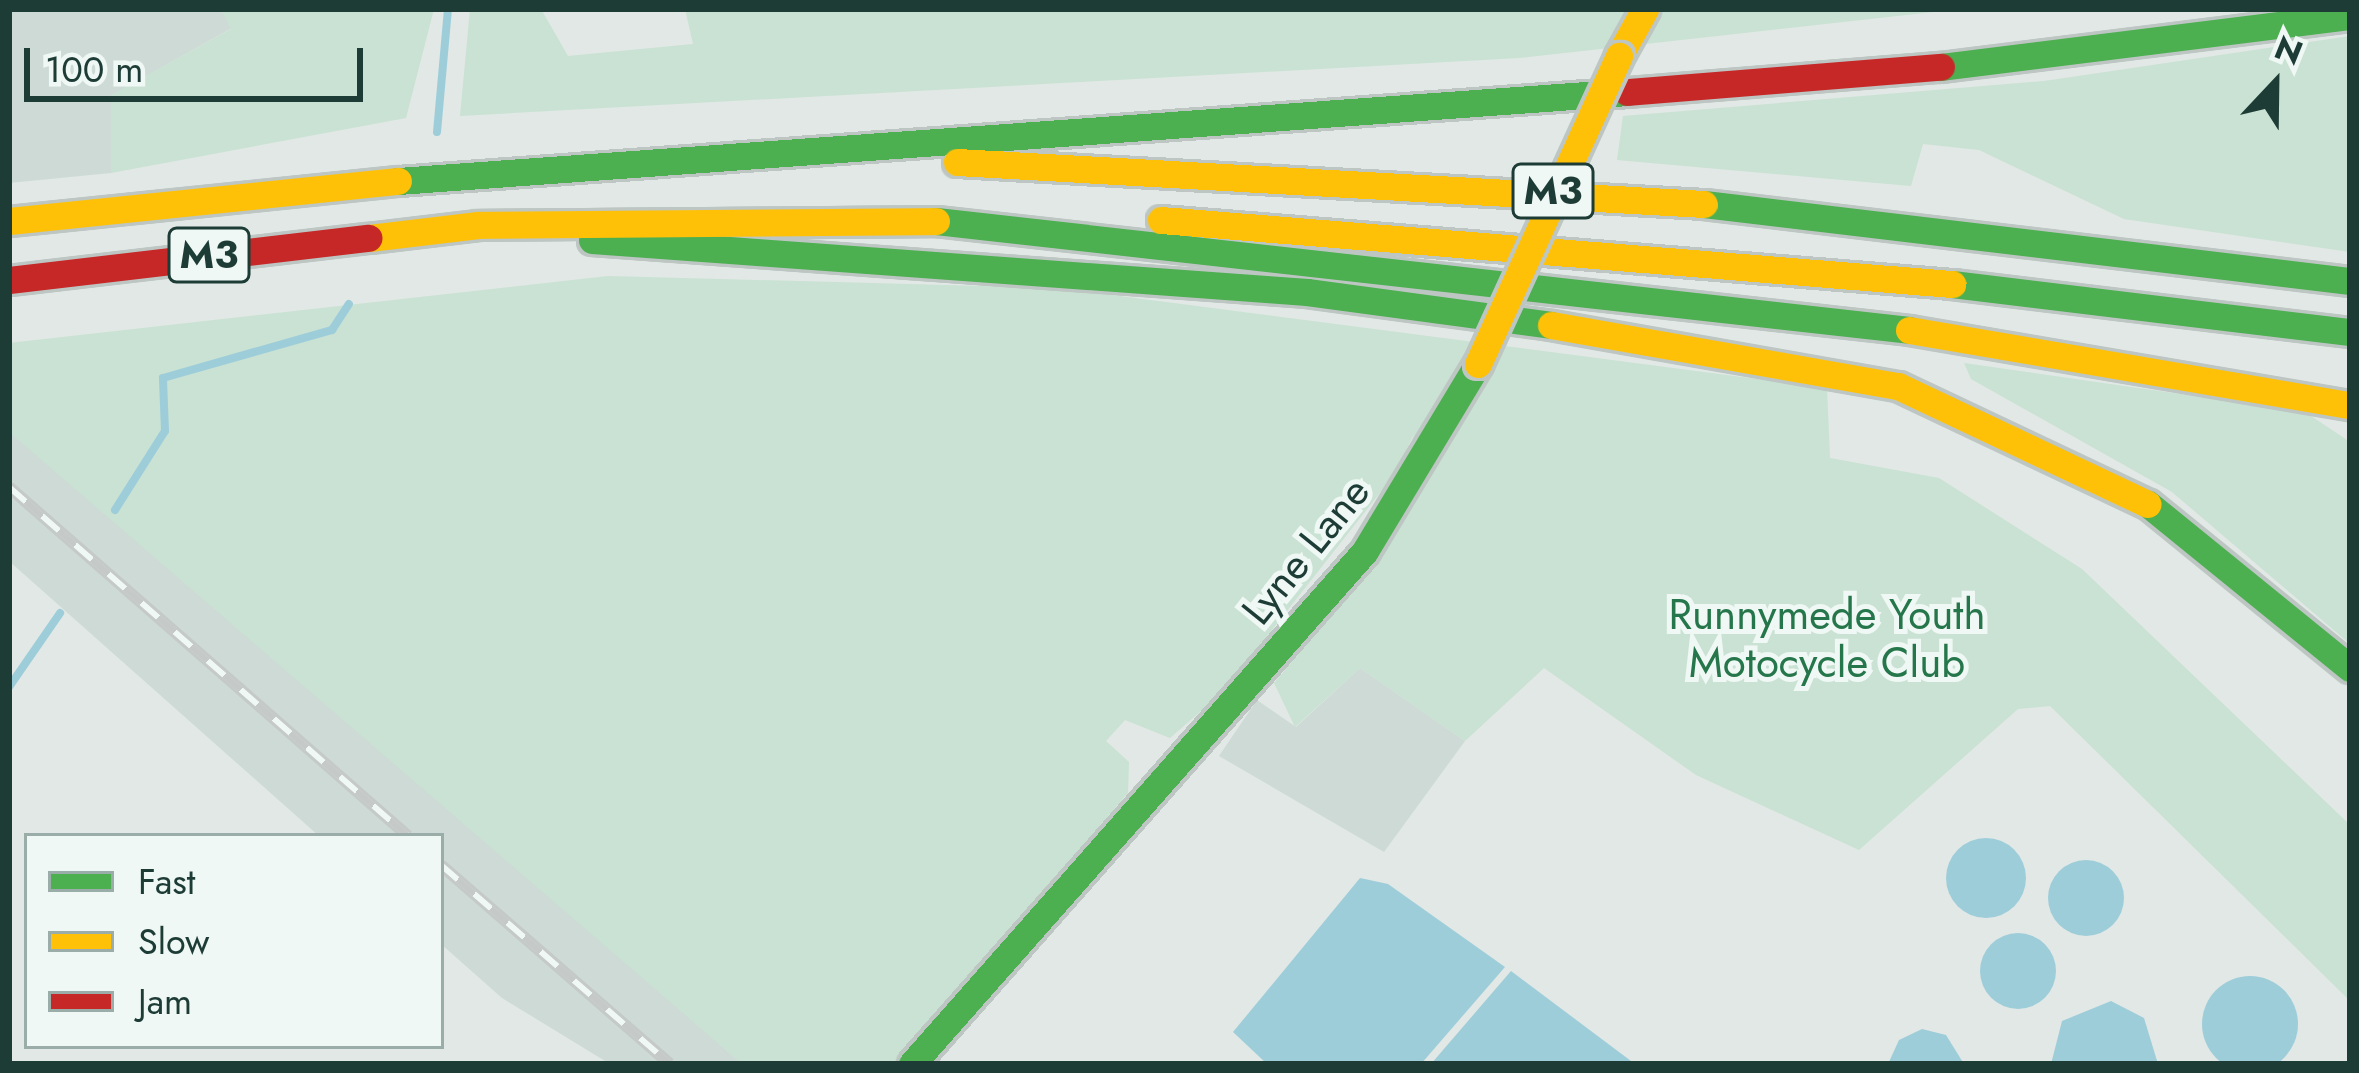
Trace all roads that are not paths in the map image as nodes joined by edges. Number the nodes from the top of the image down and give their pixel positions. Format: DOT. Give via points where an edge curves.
graph roads {
  1 [pos="1645,9"];
  2 [pos="2211,9"];
  3 [pos="2350,16"];
  4 [pos="2092,45"];
  5 [pos="802,156"];
  6 [pos="9,221"];
  7 [pos="940,221"];
  8 [pos="478,225"];
  9 [pos="9,280"];
  10 [pos="2350,280"];
  11 [pos="2350,332"];
  12 [pos="2350,405"];
  13 [pos="2350,668"];
  14 [pos="912,1064"];
  1 -- 14 [label="main road, Lyne Lane, bridge" via="1478,364 1365,551"];
  2 -- 4 [label="main road"];
  3 -- 4 [label="main road"];
  4 -- 5 [label="main road" via="1932,68"];
  5 -- 6 [label="main road, M3" via="547,165"];
  5 -- 10 [label="main road, M3" via="1660,199"];
  7 -- 8 [label="main road, M3"];
  7 -- 11 [label="main road, M3" via="1064,215 1752,260"];
  7 -- 12 [label="main road" via="2023,343"];
  8 -- 9 [label="main road, M3"];
  8 -- 13 [label="main road" via="1307,292 1730,349 1898,386 2115,483 2209,544"];
}
